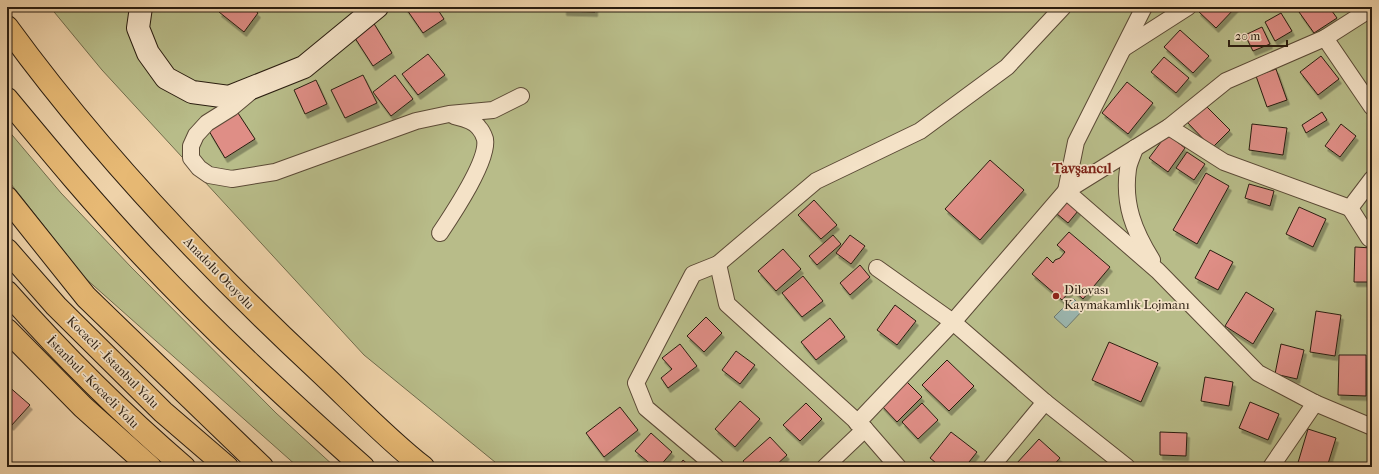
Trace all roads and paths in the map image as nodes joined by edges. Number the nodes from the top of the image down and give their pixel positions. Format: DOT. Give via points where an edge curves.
graph roads {
  1 [pos="141,7"];
  2 [pos="367,7"];
  3 [pos="376,7"];
  4 [pos="1063,7"];
  5 [pos="1144,7"];
  6 [pos="1188,7"];
  7 [pos="1372,8"];
  8 [pos="7,27"];
  9 [pos="1325,38"];
  10 [pos="1123,49"];
  11 [pos="258,86"];
  12 [pos="521,96"];
  13 [pos="7,99"];
  14 [pos="1372,108"];
  15 [pos="448,114"];
  16 [pos="1170,127"];
  17 [pos="1135,148"];
  18 [pos="1372,179"];
  19 [pos="1066,191"];
  20 [pos="7,198"];
  21 [pos="1350,208"];
  22 [pos="440,233"];
  23 [pos="1372,240"];
  24 [pos="7,250"];
  25 [pos="718,264"];
  26 [pos="877,268"];
  27 [pos="1158,271"];
  28 [pos="7,292"];
  29 [pos="953,322"];
  30 [pos="7,330"];
  31 [pos="1045,402"];
  32 [pos="1315,403"];
  33 [pos="861,426"];
  34 [pos="1372,427"];
  35 [pos="150,467"];
  36 [pos="184,467"];
  37 [pos="226,467"];
  38 [pos="262,467"];
  39 [pos="363,467"];
  40 [pos="423,467"];
  41 [pos="716,467"];
  42 [pos="825,467"];
  43 [pos="898,467"];
  44 [pos="991,467"];
  45 [pos="1127,467"];
  46 [pos="1271,467"];
  1 -- 11 [label="main road" via="138,28 148,53 166,78 192,92 229,97"];
  2 -- 3 [label="street"];
  3 -- 11 [label="main road" via="304,67"];
  4 -- 25 [label="street" via="1007,68 920,131 816,182"];
  5 -- 10 [label="street"];
  6 -- 10 [label="street"];
  7 -- 9 [label="street"];
  8 -- 40 [label="highway, Anadolu Otoyolu" via="98,144 168,221 280,335"];
  9 -- 14 [label="street"];
  9 -- 16 [label="street" via="1226,81"];
  10 -- 19 [label="street" via="1076,142"];
  11 -- 15 [label="street" via="207,123 196,135 191,146 191,158 198,168 209,175 232,179 275,172 416,121"];
  12 -- 15 [label="street" via="493,110"];
  13 -- 39 [label="highway" via="68,174 142,256 260,374"];
  15 -- 22 [label="street" via="469,120 478,126 485,139 482,161 463,198"];
  16 -- 17 [label="street"];
  16 -- 21 [label="street" via="1224,162"];
  17 -- 19 [label="street"];
  17 -- 27 [label="street" via="1128,167 1128,208 1144,248"];
  18 -- 21 [label="street"];
  19 -- 27 [label="street"];
  19 -- 29 [label="street"];
  20 -- 38 [label="highway" via="86,297"];
  21 -- 23 [label="street"];
  24 -- 37 [label="highway, Kocaeli - İstanbul Yolu" via="56,306 163,412"];
  25 -- 33 [label="street" via="727,304"];
  25 -- 41 [label="street" via="693,274 636,383 646,408"];
  26 -- 29 [label="street"];
  27 -- 32 [label="street" via="1258,373"];
  28 -- 36 [label="highway, İstanbul - Kocaeli Yolu" via="35,324 144,432"];
  29 -- 31 [label="street"];
  29 -- 33 [label="street"];
  30 -- 35 [label="highway" via="83,407"];
  31 -- 44 [label="street"];
  31 -- 45 [label="street"];
  32 -- 34 [label="street"];
  32 -- 46 [label="street"];
  33 -- 42 [label="street"];
  33 -- 43 [label="street"];
}
